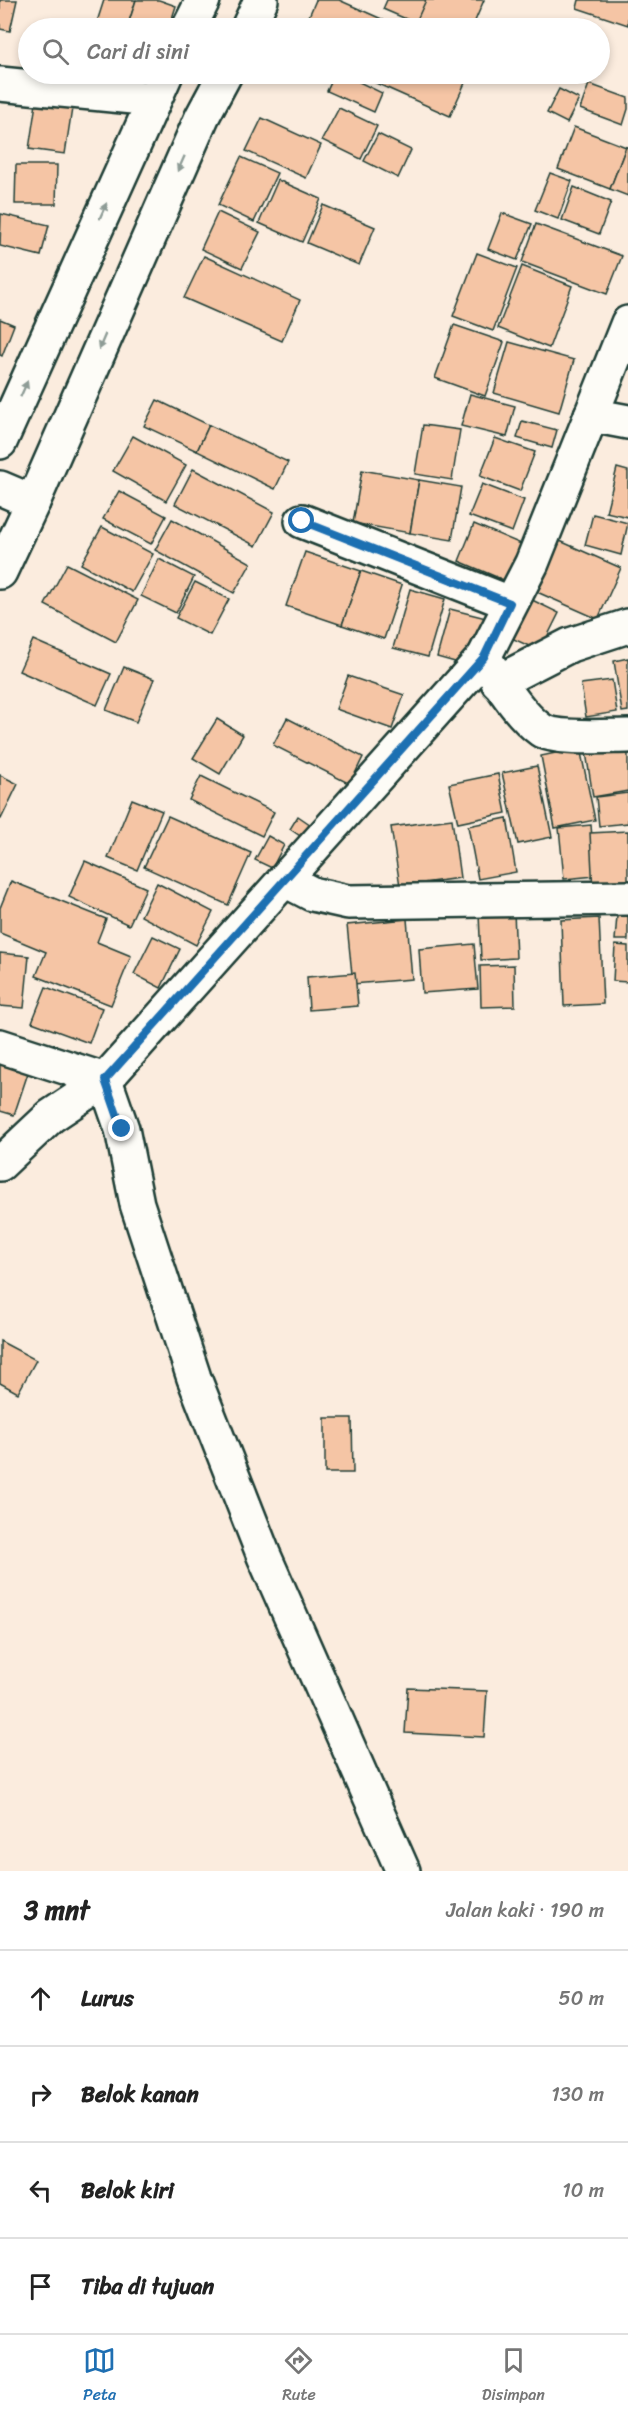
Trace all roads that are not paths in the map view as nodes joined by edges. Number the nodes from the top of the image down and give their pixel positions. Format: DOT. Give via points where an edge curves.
graph roads {
  1 [pos="203,0"];
  2 [pos="261,0"];
  3 [pos="194,18"];
  4 [pos="253,18"];
  5 [pos="0,84"];
  6 [pos="220,84"];
  7 [pos="160,86"];
  8 [pos="202,117"];
  9 [pos="628,323"];
  10 [pos="591,416"];
  11 [pos="628,422"];
  12 [pos="0,442"];
  13 [pos="0,488"];
  14 [pos="33,502"];
  15 [pos="302,521"];
  16 [pos="0,572"];
  17 [pos="510,603"];
  18 [pos="628,626"];
  19 [pos="501,684"];
  20 [pos="628,736"];
  21 [pos="299,887"];
  22 [pos="628,898"];
  23 [pos="0,1046"];
  24 [pos="105,1080"];
  25 [pos="0,1164"];
  26 [pos="403,1871"];
  1 -- 3 [label="street"];
  2 -- 4 [label="street"];
  5 -- 7 [label="street"];
  6 -- 8 [label="street"];
  7 -- 8 [label="street"];
  12 -- 7 [label="street, one-way"];
  8 -- 14 [label="street, one-way"];
  9 -- 10 [label="street"];
  10 -- 11 [label="street"];
  10 -- 17 [label="street" via="532,563"];
  13 -- 14 [label="street"];
  14 -- 16 [label="street"];
  15 -- 17 [label="street"];
  17 -- 19 [label="street"];
  18 -- 19 [label="street" via="570,645"];
  19 -- 20 [label="street" via="542,731 568,736"];
  19 -- 21 [label="street"];
  21 -- 22 [label="street" via="348,902"];
  21 -- 24 [label="street"];
  23 -- 24 [label="street"];
  24 -- 25 [label="street" via="51,1116"];
  24 -- 26 [label="street" via="122,1129 137,1204 194,1378 264,1556"];
}
